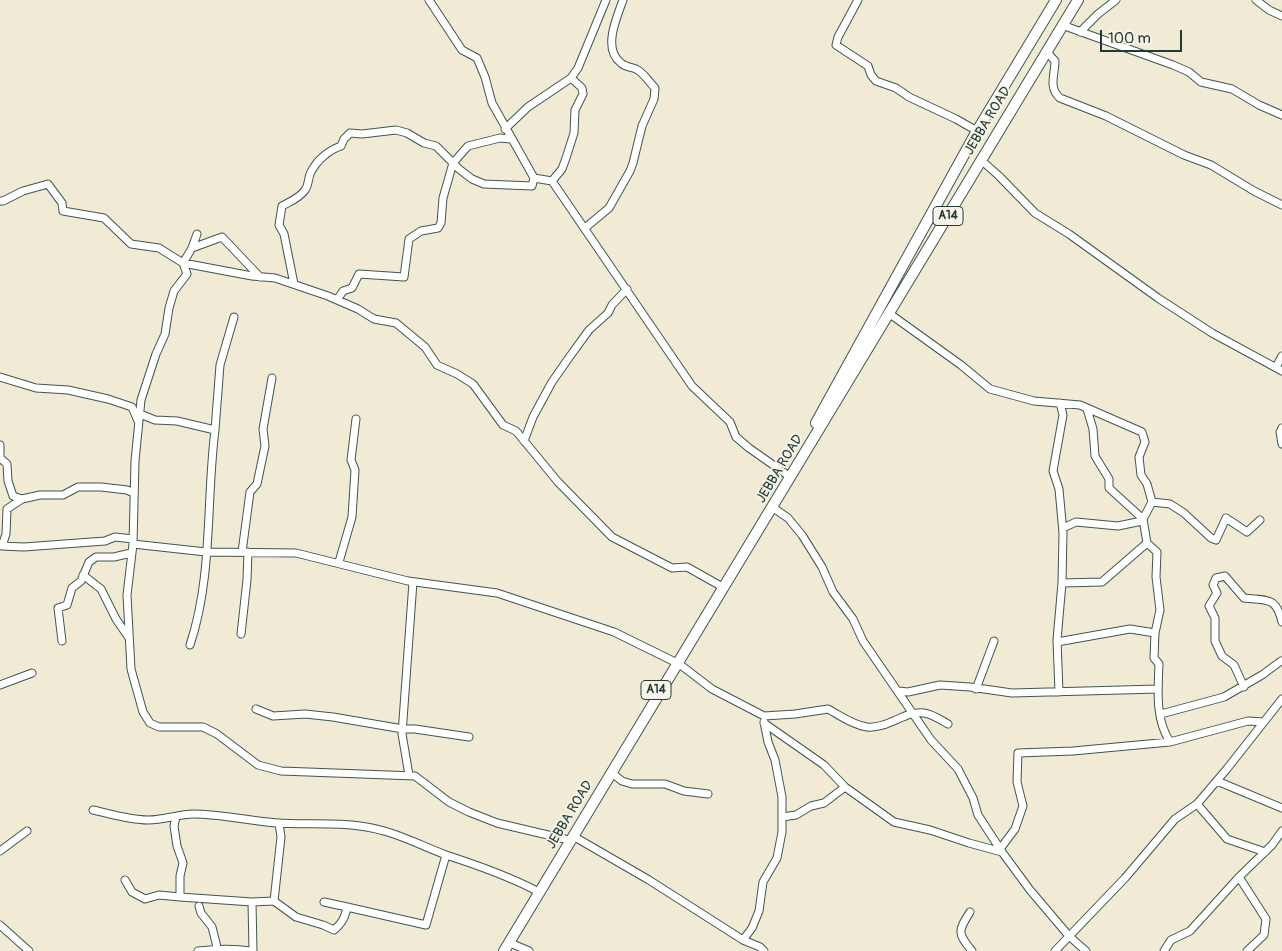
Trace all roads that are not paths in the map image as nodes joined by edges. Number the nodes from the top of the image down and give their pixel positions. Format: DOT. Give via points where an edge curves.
graph roads {
  1 [pos="429,0"];
  2 [pos="606,0"];
  3 [pos="623,0"];
  4 [pos="858,0"];
  5 [pos="1056,0"];
  6 [pos="1078,0"];
  7 [pos="1116,0"];
  8 [pos="1256,0"];
  9 [pos="1282,16"];
  10 [pos="1062,25"];
  11 [pos="1080,32"];
  12 [pos="1047,52"];
  13 [pos="572,78"];
  14 [pos="1282,115"];
  15 [pos="505,128"];
  16 [pos="977,131"];
  17 [pos="511,139"];
  18 [pos="981,160"];
  19 [pos="453,164"];
  20 [pos="534,178"];
  21 [pos="552,181"];
  22 [pos="0,201"];
  23 [pos="1282,205"];
  24 [pos="585,228"];
  25 [pos="197,234"];
  26 [pos="192,248"];
  27 [pos="183,263"];
  28 [pos="260,276"];
  29 [pos="294,284"];
  30 [pos="627,289"];
  31 [pos="337,300"];
  32 [pos="890,314"];
  33 [pos="234,317"];
  34 [pos="1282,356"];
  35 [pos="1279,369"];
  36 [pos="0,377"];
  37 [pos="272,378"];
  38 [pos="1060,404"];
  39 [pos="1087,409"];
  40 [pos="139,418"];
  41 [pos="356,419"];
  42 [pos="1282,428"];
  43 [pos="215,430"];
  44 [pos="815,430"];
  45 [pos="524,441"];
  46 [pos="1282,444"];
  47 [pos="0,445"];
  48 [pos="0,454"];
  49 [pos="0,458"];
  50 [pos="786,474"];
  51 [pos="134,493"];
  52 [pos="22,499"];
  53 [pos="1152,502"];
  54 [pos="772,507"];
  55 [pos="1143,519"];
  56 [pos="1260,520"];
  57 [pos="1063,528"];
  58 [pos="133,541"];
  59 [pos="1148,543"];
  60 [pos="206,552"];
  61 [pos="245,552"];
  62 [pos="131,553"];
  63 [pos="340,562"];
  64 [pos="83,575"];
  65 [pos="413,582"];
  66 [pos="1062,583"];
  67 [pos="719,585"];
  68 [pos="1282,622"];
  69 [pos="1155,633"];
  70 [pos="241,634"];
  71 [pos="129,639"];
  72 [pos="62,641"];
  73 [pos="994,641"];
  74 [pos="1057,642"];
  75 [pos="190,645"];
  76 [pos="675,662"];
  77 [pos="1282,662"];
  78 [pos="32,673"];
  79 [pos="0,685"];
  80 [pos="1244,687"];
  81 [pos="976,689"];
  82 [pos="1158,689"];
  83 [pos="898,691"];
  84 [pos="1059,692"];
  85 [pos="1282,698"];
  86 [pos="256,709"];
  87 [pos="914,714"];
  88 [pos="1161,714"];
  89 [pos="764,719"];
  90 [pos="1264,722"];
  91 [pos="948,724"];
  92 [pos="403,729"];
  93 [pos="469,737"];
  94 [pos="1170,742"];
  95 [pos="612,773"];
  96 [pos="409,775"];
  97 [pos="1217,781"];
  98 [pos="845,787"];
  99 [pos="708,794"];
  100 [pos="1197,804"];
  101 [pos="1282,808"];
  102 [pos="92,810"];
  103 [pos="176,817"];
  104 [pos="782,817"];
  105 [pos="278,823"];
  106 [pos="27,831"];
  107 [pos="1282,831"];
  108 [pos="569,838"];
  109 [pos="1276,840"];
  110 [pos="1282,847"];
  111 [pos="1001,850"];
  112 [pos="0,851"];
  113 [pos="1265,852"];
  114 [pos="446,855"];
  115 [pos="1239,876"];
  116 [pos="125,880"];
  117 [pos="534,890"];
  118 [pos="180,897"];
  119 [pos="274,901"];
  120 [pos="252,902"];
  121 [pos="324,902"];
  122 [pos="199,906"];
  123 [pos="347,907"];
  124 [pos="970,912"];
  125 [pos="0,925"];
  126 [pos="1069,936"];
  127 [pos="743,940"];
  128 [pos="507,947"];
  129 [pos="218,950"];
  130 [pos="30,951"];
  131 [pos="198,951"];
  132 [pos="251,951"];
  133 [pos="498,951"];
  134 [pos="529,951"];
  135 [pos="764,951"];
  136 [pos="972,951"];
  137 [pos="1055,951"];
  138 [pos="1086,951"];
  139 [pos="1164,951"];
  140 [pos="1247,951"];
  1 -- 15 [label="street" via="462,50 477,58 492,103"];
  2 -- 13 [label="street"];
  3 -- 24 [label="street" via="613,34 614,56 645,76 655,88 654,98 642,126 630,171 609,208"];
  4 -- 16 [label="street" via="836,45 868,66 876,81 896,88"];
  5 -- 16 [label="highway, JEBBA ROAD / A14"];
  6 -- 10 [label="highway, JEBBA ROAD / A14"];
  7 -- 11 [label="street"];
  8 -- 9 [label="street"];
  10 -- 11 [label="street"];
  10 -- 12 [label="highway, JEBBA ROAD / A14"];
  11 -- 14 [label="street" via="1173,65 1201,82 1232,89"];
  12 -- 18 [label="highway, JEBBA ROAD / A14"];
  12 -- 23 [label="street" via="1055,61 1052,86 1060,98 1106,116 1210,166"];
  13 -- 15 [label="street"];
  13 -- 21 [label="street" via="582,88 583,94 575,110 574,133 562,169"];
  15 -- 17 [label="street"];
  16 -- 44 [label="highway, JEBBA ROAD / A14"];
  17 -- 19 [label="street" via="500,138 468,146"];
  17 -- 20 [label="street"];
  18 -- 32 [label="highway, JEBBA ROAD / A14"];
  18 -- 35 [label="street" via="1035,213 1212,333"];
  19 -- 20 [label="street" via="484,184 532,186"];
  19 -- 29 [label="street" via="436,146 407,133 396,130 350,133 341,146 331,149 322,158 311,172 301,195 282,206 279,225 284,234"];
  19 -- 31 [label="street" via="443,198 441,223 438,228 421,231 409,239 404,277 359,274 352,288 343,291"];
  20 -- 21 [label="street"];
  21 -- 24 [label="street"];
  22 -- 27 [label="street" via="48,184 62,203 63,212 104,218 130,244 158,248"];
  24 -- 30 [label="street"];
  25 -- 26 [label="street"];
  26 -- 27 [label="street"];
  26 -- 28 [label="street" via="222,237"];
  27 -- 28 [label="street"];
  27 -- 40 [label="street" via="187,274 174,291 165,334 141,400"];
  28 -- 29 [label="street"];
  29 -- 31 [label="street"];
  30 -- 45 [label="street" via="608,314 588,330 552,382"];
  30 -- 50 [label="street" via="692,386 730,422 736,437"];
  31 -- 45 [label="street" via="374,319 396,324 425,347 438,365 473,384 503,425 516,431"];
  32 -- 38 [label="street" via="990,389 1034,401"];
  32 -- 44 [label="highway, JEBBA ROAD / A14"];
  33 -- 43 [label="street" via="220,365"];
  34 -- 35 [label="street"];
  36 -- 40 [label="street" via="36,388 108,398 132,407"];
  37 -- 61 [label="street" via="263,430 265,446 257,484 250,492"];
  38 -- 39 [label="street" via="1080,405"];
  38 -- 57 [label="street" via="1063,415 1053,471 1059,489"];
  39 -- 53 [label="street" via="1142,432 1145,442 1140,457 1140,474"];
  39 -- 55 [label="street" via="1093,429 1095,456 1109,479 1109,488"];
  40 -- 43 [label="street" via="177,421"];
  40 -- 51 [label="street"];
  41 -- 63 [label="street" via="351,460 355,470 352,517"];
  42 -- 46 [label="street"];
  43 -- 60 [label="street"];
  44 -- 50 [label="highway, JEBBA ROAD / A14"];
  44 -- 54 [label="highway, JEBBA ROAD / A14"];
  45 -- 67 [label="street" via="558,482 612,537 672,568 687,567"];
  47 -- 48 [label="street"];
  49 -- 52 [label="street" via="6,464 13,496"];
  50 -- 67 [label="highway, JEBBA ROAD / A14"];
  51 -- 52 [label="street" via="78,487 63,496 40,495"];
  51 -- 58 [label="street"];
  52 -- 58 [label="street" via="7,509 2,546 105,541 115,537"];
  53 -- 55 [label="street"];
  53 -- 56 [label="street" via="1170,504 1216,540 1226,518 1247,532"];
  54 -- 76 [label="highway, JEBBA ROAD / A14"];
  54 -- 83 [label="street" via="788,518 802,535 863,641"];
  55 -- 57 [label="street" via="1118,526 1076,522"];
  55 -- 59 [label="street"];
  57 -- 66 [label="street"];
  58 -- 60 [label="street"];
  58 -- 62 [label="street"];
  59 -- 66 [label="street" via="1102,582"];
  59 -- 69 [label="street" via="1157,552 1160,610"];
  60 -- 61 [label="street"];
  60 -- 75 [label="street" via="203,596"];
  61 -- 63 [label="street" via="296,553"];
  61 -- 70 [label="street" via="247,580"];
  62 -- 64 [label="street" via="96,557 89,562"];
  62 -- 71 [label="street" via="127,596"];
  63 -- 65 [label="street"];
  64 -- 71 [label="street" via="101,589"];
  64 -- 72 [label="street" via="72,588 67,605 58,608"];
  65 -- 76 [label="street" via="497,593 614,632"];
  65 -- 92 [label="street"];
  66 -- 74 [label="street"];
  67 -- 76 [label="highway, JEBBA ROAD / A14"];
  68 -- 80 [label="street" via="1279,609 1272,602 1244,598 1225,576 1216,578 1213,585 1217,593 1209,606 1215,618 1214,641 1222,656 1234,665"];
  69 -- 74 [label="street" via="1130,629"];
  69 -- 82 [label="street"];
  71 -- 96 [label="street" via="131,669 143,712 150,723 159,727 203,727 258,766 281,771"];
  73 -- 81 [label="street"];
  74 -- 84 [label="street"];
  76 -- 89 [label="street" via="712,689"];
  76 -- 95 [label="highway, JEBBA ROAD / A14"];
  76 -- 108 [label="highway, JEBBA ROAD / A14"];
  77 -- 80 [label="street"];
  78 -- 79 [label="street"];
  80 -- 88 [label="street" via="1224,697"];
  81 -- 83 [label="street" via="940,686"];
  81 -- 84 [label="street" via="1012,693"];
  82 -- 84 [label="street"];
  82 -- 88 [label="street"];
  83 -- 87 [label="street"];
  85 -- 90 [label="street"];
  86 -- 92 [label="street" via="273,716 305,714"];
  87 -- 89 [label="street" via="885,725 868,727 828,709"];
  87 -- 91 [label="street" via="926,713"];
  87 -- 111 [label="street" via="931,740 958,769 978,814"];
  88 -- 94 [label="street"];
  89 -- 98 [label="street" via="824,765"];
  89 -- 104 [label="street" via="779,778"];
  90 -- 94 [label="street" via="1248,721"];
  90 -- 97 [label="street"];
  92 -- 93 [label="street"];
  92 -- 96 [label="street"];
  94 -- 111 [label="street" via="1018,753 1016,782 1023,806 1015,829"];
  95 -- 99 [label="street" via="632,784 665,784 684,791"];
  95 -- 108 [label="highway, JEBBA ROAD / A14"];
  96 -- 108 [label="street" via="421,779 449,802 469,812 497,823"];
  97 -- 100 [label="street"];
  97 -- 101 [label="street"];
  98 -- 104 [label="street" via="824,803 796,815"];
  98 -- 111 [label="street" via="894,822"];
  100 -- 113 [label="street" via="1227,838"];
  100 -- 126 [label="street" via="1176,819"];
  102 -- 103 [label="street" via="130,819"];
  103 -- 105 [label="street" via="192,814"];
  103 -- 118 [label="street" via="174,826 182,863"];
  104 -- 127 [label="street" via="778,858 763,882 759,911"];
  105 -- 114 [label="street" via="325,822 361,826 391,832"];
  105 -- 119 [label="street" via="281,837"];
  106 -- 112 [label="street"];
  107 -- 109 [label="street"];
  108 -- 117 [label="highway, JEBBA ROAD / A14"];
  108 -- 127 [label="street" via="649,880"];
  108 -- 128 [label="highway, JEBBA ROAD / A14"];
  109 -- 110 [label="street"];
  109 -- 113 [label="street"];
  111 -- 126 [label="street"];
  113 -- 115 [label="street"];
  114 -- 117 [label="street" via="497,872"];
  114 -- 123 [label="street" via="426,925"];
  115 -- 139 [label="street" via="1190,931 1171,940"];
  115 -- 140 [label="street" via="1266,919 1264,935"];
  116 -- 118 [label="street" via="132,892 145,899 159,895"];
  117 -- 133 [label="highway, JEBBA ROAD / A14"];
  118 -- 120 [label="street"];
  119 -- 120 [label="street"];
  119 -- 123 [label="street" via="296,917 334,930 346,917"];
  120 -- 132 [label="street"];
  121 -- 123 [label="street"];
  122 -- 129 [label="street" via="212,927"];
  124 -- 136 [label="street" via="960,933"];
  125 -- 130 [label="street"];
  126 -- 137 [label="street"];
  126 -- 138 [label="street"];
  127 -- 135 [label="street"];
  128 -- 134 [label="street"];
  129 -- 131 [label="street"];
  129 -- 132 [label="street"];
}
